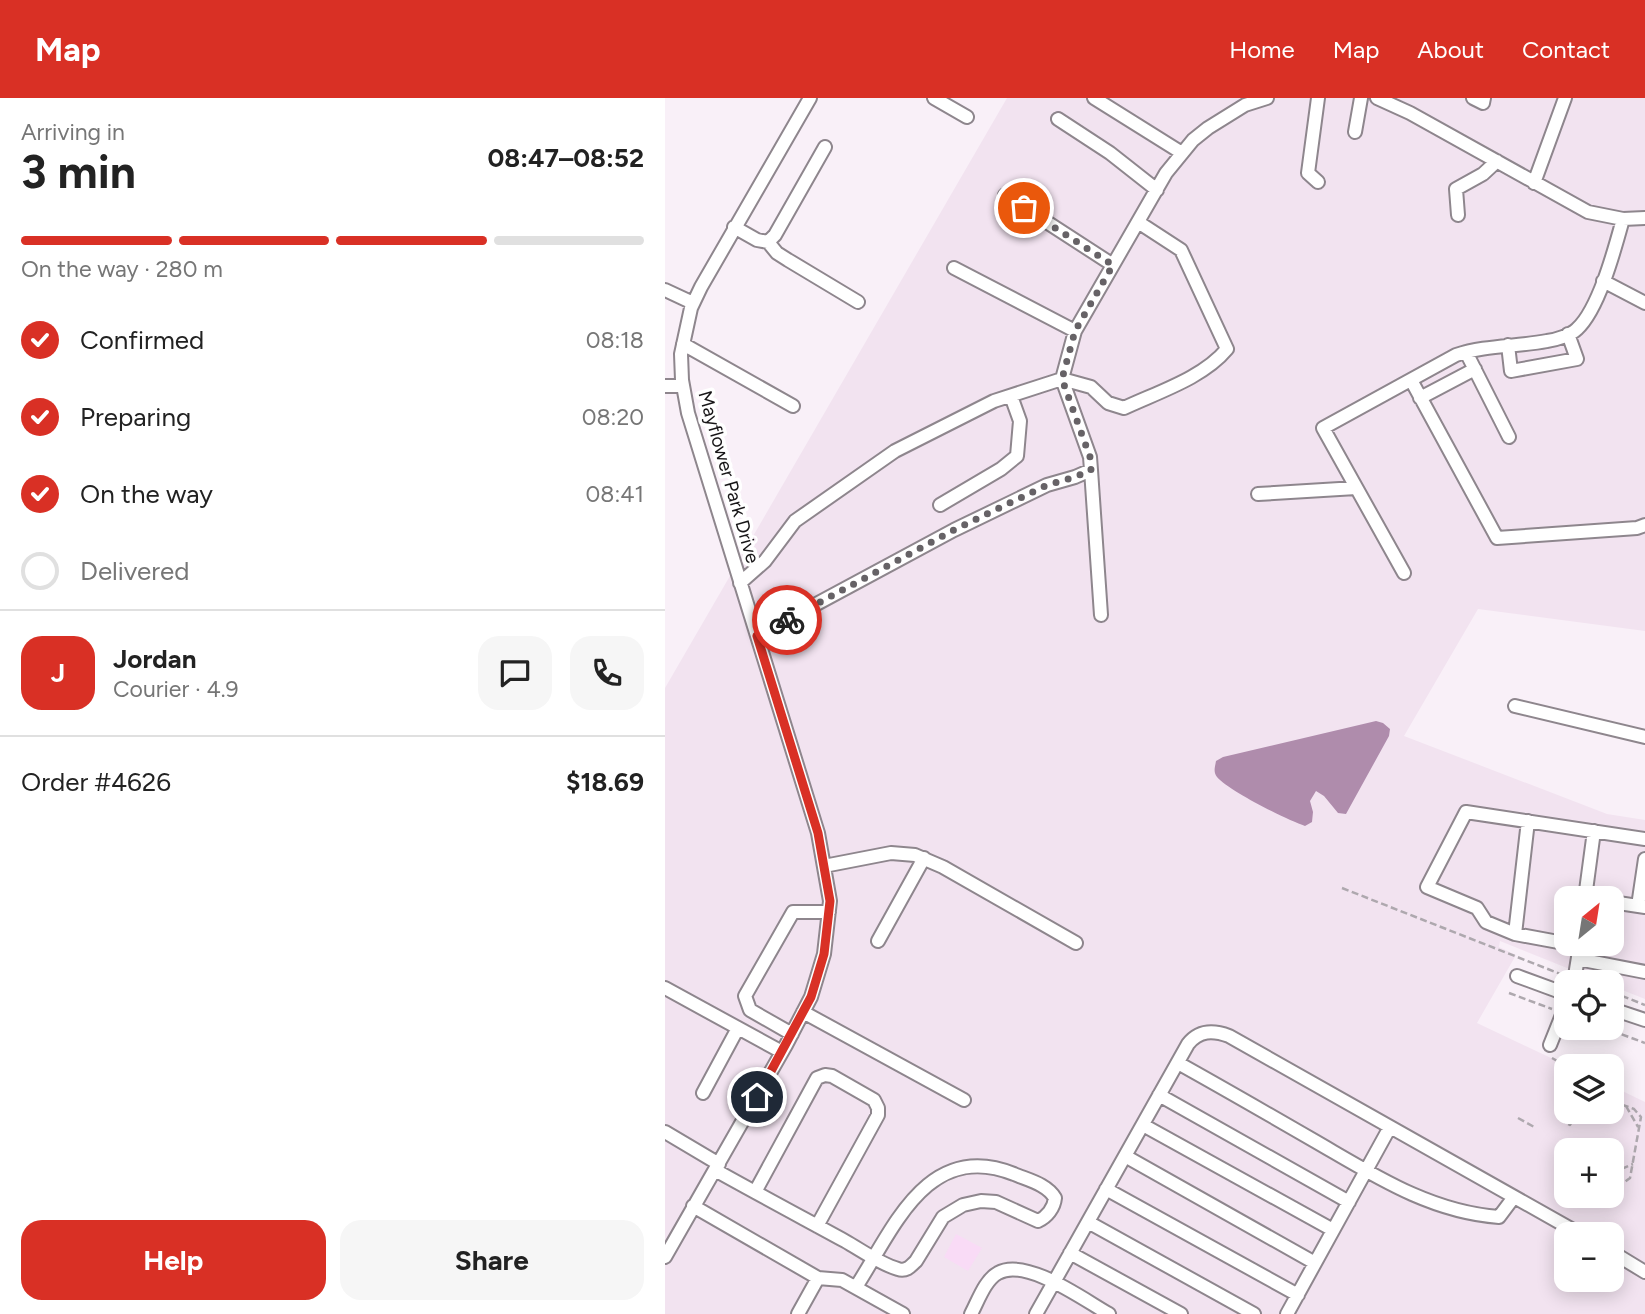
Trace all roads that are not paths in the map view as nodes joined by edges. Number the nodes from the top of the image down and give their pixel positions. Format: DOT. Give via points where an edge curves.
graph roads {
  1 [pos="810,98"];
  2 [pos="934,98"];
  3 [pos="1094,98"];
  4 [pos="1318,98"];
  5 [pos="1361,98"];
  6 [pos="1377,98"];
  7 [pos="1473,98"];
  8 [pos="1484,98"];
  9 [pos="1565,98"];
  10 [pos="1260,99"];
  11 [pos="967,117"];
  12 [pos="1058,119"];
  13 [pos="1355,132"];
  14 [pos="825,147"];
  15 [pos="1182,153"];
  16 [pos="1497,161"];
  17 [pos="1318,182"];
  18 [pos="1534,183"];
  19 [pos="1157,190"];
  20 [pos="1005,195"];
  21 [pos="1458,215"];
  22 [pos="1623,219"];
  23 [pos="1645,219"];
  24 [pos="1138,222"];
  25 [pos="734,227"];
  26 [pos="768,242"];
  27 [pos="1113,265"];
  28 [pos="954,268"];
  29 [pos="1603,281"];
  30 [pos="665,290"];
  31 [pos="858,302"];
  32 [pos="693,303"];
  33 [pos="1645,303"];
  34 [pos="1075,331"];
  35 [pos="1568,334"];
  36 [pos="683,344"];
  37 [pos="1509,345"];
  38 [pos="1466,352"];
  39 [pos="1475,369"];
  40 [pos="1062,379"];
  41 [pos="1411,380"];
  42 [pos="665,386"];
  43 [pos="683,386"];
  44 [pos="1011,396"];
  45 [pos="1420,398"];
  46 [pos="793,406"];
  47 [pos="1509,437"];
  48 [pos="1091,470"];
  49 [pos="1356,488"];
  50 [pos="1258,494"];
  51 [pos="940,506"];
  52 [pos="1645,526"];
  53 [pos="1404,573"];
  54 [pos="740,583"];
  55 [pos="1101,615"];
  56 [pos="757,636"];
  57 [pos="1515,706"];
  58 [pos="1645,737"];
  59 [pos="1528,821"];
  60 [pos="1594,831"];
  61 [pos="1645,839"];
  62 [pos="924,858"];
  63 [pos="1645,859"];
  64 [pos="824,866"];
  65 [pos="1587,886"];
  66 [pos="1624,904"];
  67 [pos="1642,907"];
  68 [pos="829,912"];
  69 [pos="1515,934"];
  70 [pos="878,941"];
  71 [pos="1076,943"];
  72 [pos="1554,943"];
  73 [pos="1599,956"];
  74 [pos="1645,972"];
  75 [pos="1517,976"];
  76 [pos="665,988"];
  77 [pos="1554,989"];
  78 [pos="803,1012"];
  79 [pos="1624,1013"];
  80 [pos="1645,1020"];
  81 [pos="738,1028"];
  82 [pos="1555,1040"];
  83 [pos="787,1044"];
  84 [pos="1551,1051"];
  85 [pos="1178,1063"];
  86 [pos="703,1093"];
  87 [pos="1159,1096"];
  88 [pos="964,1100"];
  89 [pos="1143,1125"];
  90 [pos="1391,1127"];
  91 [pos="665,1132"];
  92 [pos="1125,1156"];
  93 [pos="717,1167"];
  94 [pos="1366,1171"];
  95 [pos="1105,1189"];
  96 [pos="755,1192"];
  97 [pos="1514,1197"];
  98 [pos="1349,1202"];
  99 [pos="693,1206"];
  100 [pos="1088,1222"];
  101 [pos="1559,1222"];
  102 [pos="817,1226"];
  103 [pos="1333,1230"];
  104 [pos="1070,1253"];
  105 [pos="665,1257"];
  106 [pos="875,1257"];
  107 [pos="1624,1259"];
  108 [pos="1315,1264"];
  109 [pos="1645,1272"];
  110 [pos="818,1278"];
  111 [pos="1053,1283"];
  112 [pos="856,1287"];
  113 [pos="1298,1295"];
  114 [pos="798,1314"];
  115 [pos="903,1314"];
  116 [pos="971,1314"];
  117 [pos="1036,1314"];
  118 [pos="1109,1314"];
  119 [pos="1181,1314"];
  120 [pos="1254,1314"];
  121 [pos="1287,1314"];
  1 -- 25 [label="street, Mayflower Park Drive"];
  2 -- 11 [label="street"];
  3 -- 15 [label="street"];
  4 -- 17 [label="street" via="1308,173"];
  5 -- 13 [label="street"];
  6 -- 16 [label="street"];
  7 -- 8 [label="street" via="1483,103"];
  9 -- 18 [label="street"];
  10 -- 15 [label="street" via="1208,128"];
  12 -- 19 [label="street"];
  14 -- 26 [label="street"];
  15 -- 19 [label="street"];
  16 -- 18 [label="street"];
  16 -- 21 [label="street" via="1456,189"];
  18 -- 22 [label="street" via="1588,212"];
  19 -- 24 [label="street"];
  20 -- 27 [label="street"];
  22 -- 23 [label="street"];
  22 -- 29 [label="street"];
  24 -- 27 [label="street"];
  24 -- 40 [label="street" via="1181,250 1227,349 1216,362 1124,408 1108,403 1091,387"];
  25 -- 26 [label="street"];
  25 -- 32 [label="street, Mayflower Park Drive"];
  26 -- 31 [label="street" via="777,253"];
  27 -- 34 [label="street"];
  28 -- 34 [label="street"];
  29 -- 33 [label="street"];
  29 -- 35 [label="street" via="1584,321"];
  30 -- 32 [label="street"];
  32 -- 36 [label="street, Mayflower Park Drive"];
  34 -- 40 [label="street"];
  35 -- 37 [label="street"];
  35 -- 37 [label="street" via="1577,359 1511,371"];
  36 -- 43 [label="street, Mayflower Park Drive"];
  36 -- 46 [label="street"];
  37 -- 38 [label="street"];
  38 -- 39 [label="street"];
  38 -- 41 [label="street"];
  39 -- 45 [label="street"];
  39 -- 47 [label="street"];
  40 -- 44 [label="street"];
  40 -- 48 [label="street"];
  41 -- 45 [label="street"];
  41 -- 49 [label="street" via="1323,428"];
  42 -- 43 [label="street"];
  43 -- 54 [label="street, Mayflower Park Drive"];
  44 -- 51 [label="street" via="1020,421 1017,456"];
  44 -- 54 [label="street" via="895,451 795,521 765,561"];
  45 -- 52 [label="street" via="1497,538"];
  48 -- 55 [label="street"];
  48 -- 56 [label="street" via="1047,485 954,530"];
  49 -- 50 [label="street"];
  49 -- 53 [label="street"];
  54 -- 56 [label="street, Mayflower Park Drive"];
  56 -- 64 [label="street, Mayflower Park Drive"];
  57 -- 58 [label="street"];
  59 -- 60 [label="street"];
  59 -- 69 [label="street"];
  59 -- 69 [label="street" via="1466,812 1427,887 1477,908 1486,922"];
  60 -- 61 [label="street"];
  60 -- 65 [label="street"];
  62 -- 64 [label="street" via="891,852"];
  62 -- 70 [label="street"];
  62 -- 71 [label="street"];
  63 -- 67 [label="street"];
  64 -- 68 [label="street, Mayflower Park Drive"];
  66 -- 67 [label="street"];
  68 -- 78 [label="street, Mayflower Park Drive" via="824,954"];
  68 -- 83 [label="street" via="793,912 745,996 750,1010"];
  69 -- 72 [label="street"];
  73 -- 74 [label="street"];
  75 -- 77 [label="street"];
  76 -- 81 [label="street"];
  78 -- 83 [label="street, Mayflower Park Drive"];
  78 -- 88 [label="street"];
  79 -- 80 [label="street"];
  81 -- 83 [label="street"];
  81 -- 86 [label="street"];
  82 -- 84 [label="street"];
  83 -- 93 [label="street, Mayflower Park Drive"];
  85 -- 87 [label="street"];
  85 -- 90 [label="street" via="1195,1036 1222,1034"];
  85 -- 94 [label="street"];
  87 -- 89 [label="street"];
  87 -- 98 [label="street"];
  89 -- 92 [label="street"];
  89 -- 103 [label="street"];
  90 -- 94 [label="street"];
  90 -- 97 [label="street"];
  91 -- 93 [label="street"];
  92 -- 95 [label="street"];
  92 -- 108 [label="street"];
  93 -- 96 [label="street"];
  93 -- 99 [label="street, Mayflower Park Drive"];
  94 -- 97 [label="street" via="1435,1205 1475,1215 1499,1217"];
  94 -- 98 [label="street"];
  95 -- 100 [label="street"];
  95 -- 113 [label="street"];
  96 -- 102 [label="street"];
  96 -- 102 [label="street" via="817,1078 832,1076 874,1100 878,1115"];
  97 -- 101 [label="street"];
  98 -- 103 [label="street"];
  99 -- 105 [label="street, Mayflower Park Drive"];
  99 -- 110 [label="street"];
  100 -- 104 [label="street"];
  100 -- 120 [label="street"];
  102 -- 106 [label="street"];
  103 -- 108 [label="street"];
  104 -- 111 [label="street"];
  104 -- 119 [label="street"];
  106 -- 106 [label="street" via="897,1269 910,1267 943,1217 964,1205 996,1202 1038,1221 1045,1218 1055,1198 1047,1188 995,1167 962,1168 919,1191"];
  106 -- 112 [label="street"];
  107 -- 109 [label="street"];
  108 -- 113 [label="street"];
  110 -- 112 [label="street" via="842,1280"];
  110 -- 114 [label="street"];
  111 -- 116 [label="street" via="1030,1272 1005,1270 991,1280"];
  111 -- 117 [label="street"];
  111 -- 118 [label="street"];
  112 -- 115 [label="street"];
  113 -- 121 [label="street"];
}
